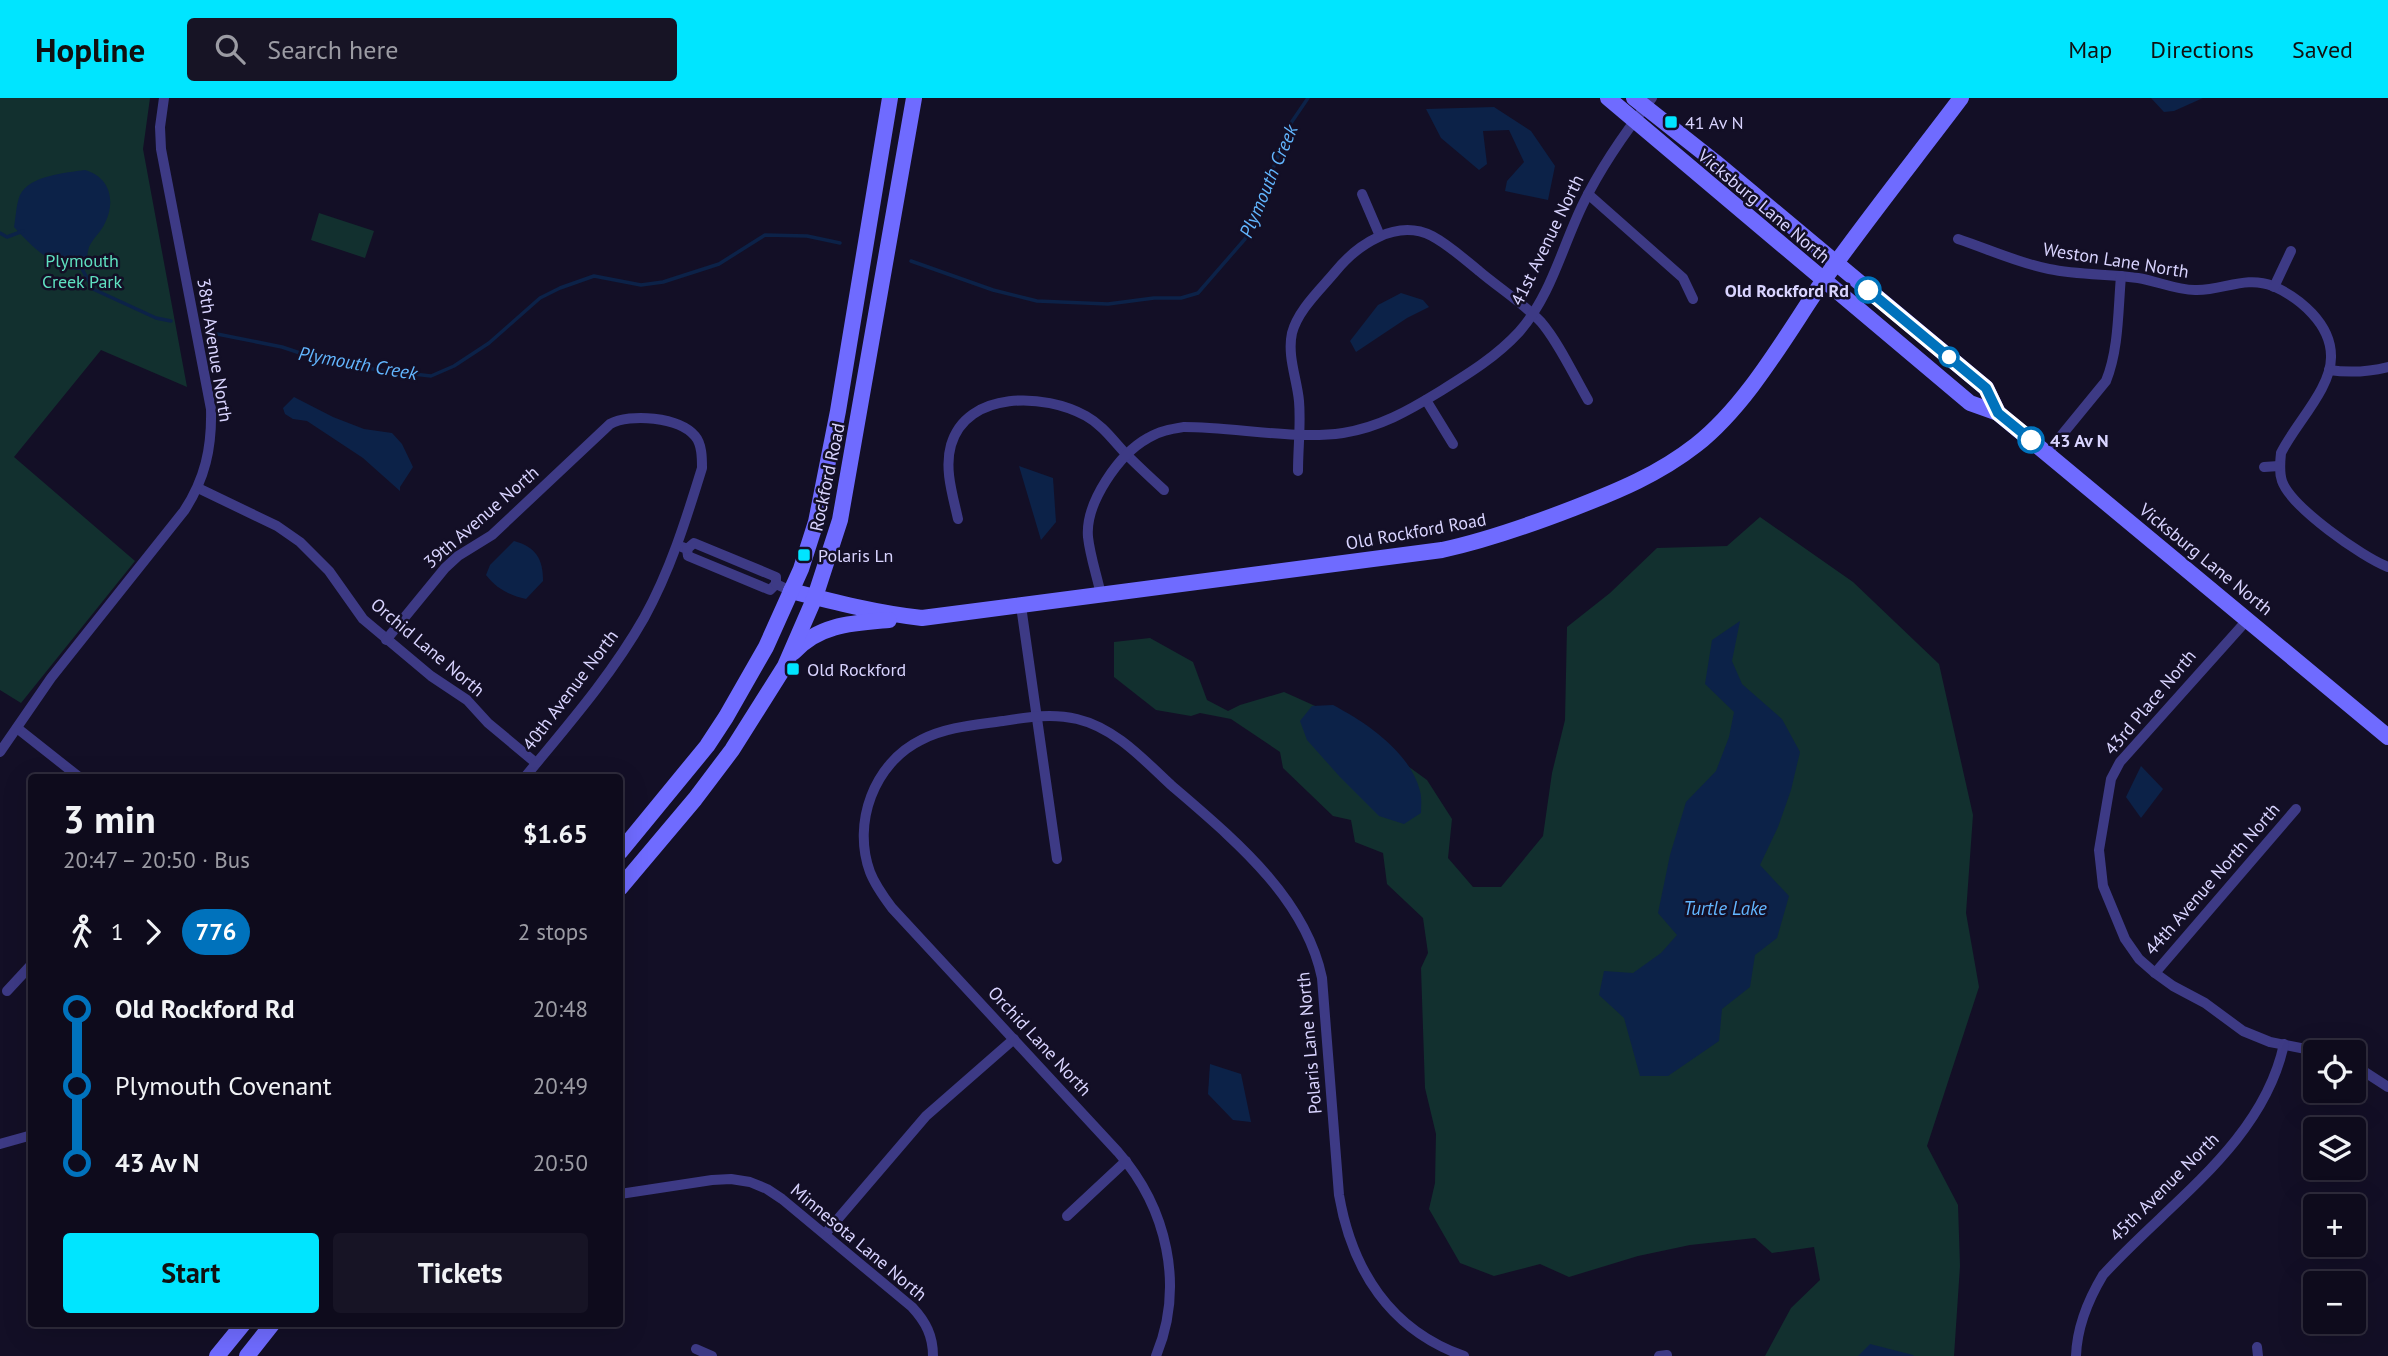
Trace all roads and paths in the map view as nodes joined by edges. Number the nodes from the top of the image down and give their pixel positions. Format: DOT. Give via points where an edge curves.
graph roads {
  1 [pos="164,98"];
  2 [pos="890,98"];
  3 [pos="914,98"];
  4 [pos="1608,98"];
  5 [pos="1961,98"];
  6 [pos="1641,106"];
  7 [pos="1362,194"];
  8 [pos="1588,194"];
  9 [pos="1380,236"];
  10 [pos="1958,239"];
  11 [pos="2291,251"];
  12 [pos="1836,264"];
  13 [pos="2121,276"];
  14 [pos="1823,282"];
  15 [pos="2274,287"];
  16 [pos="1693,299"];
  17 [pos="1532,314"];
  18 [pos="2388,367"];
  19 [pos="2329,370"];
  20 [pos="1426,400"];
  21 [pos="1588,400"];
  22 [pos="1998,413"];
  23 [pos="646,418"];
  24 [pos="1297,434"];
  25 [pos="1453,444"];
  26 [pos="2047,453"];
  27 [pos="1126,454"];
  28 [pos="2279,466"];
  29 [pos="2263,467"];
  30 [pos="1298,471"];
  31 [pos="198,488"];
  32 [pos="1164,490"];
  33 [pos="958,519"];
  34 [pos="682,547"];
  35 [pos="2388,567"];
  36 [pos="784,588"];
  37 [pos="1101,595"];
  38 [pos="815,597"];
  39 [pos="1021,606"];
  40 [pos="922,618"];
  41 [pos="2248,619"];
  42 [pos="386,640"];
  43 [pos="785,666"];
  44 [pos="1038,716"];
  45 [pos="16,728"];
  46 [pos="2388,737"];
  47 [pos="0,752"];
  48 [pos="536,763"];
  49 [pos="75,774"];
  50 [pos="527,774"];
  51 [pos="2296,809"];
  52 [pos="623,848"];
  53 [pos="1057,859"];
  54 [pos="623,884"];
  55 [pos="28,968"];
  56 [pos="2155,973"];
  57 [pos="7,991"];
  58 [pos="1014,1039"];
  59 [pos="2284,1044"];
  60 [pos="2303,1048"];
  61 [pos="2366,1073"];
  62 [pos="2388,1087"];
  63 [pos="28,1136"];
  64 [pos="0,1144"];
  65 [pos="1126,1161"];
  66 [pos="623,1194"];
  67 [pos="1067,1216"];
  68 [pos="825,1234"];
  69 [pos="241,1327"];
  70 [pos="270,1327"];
  71 [pos="696,1349"];
  72 [pos="933,1352"];
  73 [pos="1667,1355"];
  74 [pos="217,1356"];
  75 [pos="247,1356"];
  76 [pos="712,1356"];
  77 [pos="1156,1356"];
  78 [pos="1464,1356"];
  79 [pos="1659,1356"];
  80 [pos="2076,1356"];
  1 -- 31 [label="street, 38th Avenue North" via="161,149 211,410 210,453"];
  2 -- 36 [label="main road, Rockford Road" via="816,522 801,569"];
  3 -- 38 [label="main road, Rockford Road" via="840,520"];
  4 -- 6 [label="main road, Vicksburg Lane North"];
  5 -- 12 [label="main road, Old Rockford Road"];
  6 -- 8 [label="street, 41st Avenue North"];
  6 -- 12 [label="main road, Vicksburg Lane North" via="1716,162"];
  6 -- 14 [label="main road, Vicksburg Lane North"];
  7 -- 9 [label="street"];
  8 -- 16 [label="street" via="1683,278"];
  8 -- 17 [label="street, 41st Avenue North"];
  9 -- 17 [label="street" via="1404,230 1431,235"];
  9 -- 24 [label="street" via="1340,265 1299,316 1292,332 1299,401"];
  10 -- 13 [label="street, Weston Lane North" via="2046,269"];
  11 -- 15 [label="street"];
  12 -- 14 [label="main road, Old Rockford Road"];
  12 -- 22 [label="main road, Vicksburg Lane North" via="1986,388"];
  13 -- 15 [label="street, Weston Lane North" via="2197,291 2243,281"];
  13 -- 26 [label="street" via="2113,359 2106,381"];
  14 -- 22 [label="main road, Vicksburg Lane North" via="1970,403"];
  14 -- 37 [label="main road, Old Rockford Road" via="1723,419 1672,463 1632,485 1525,527 1442,550"];
  15 -- 19 [label="street, Weston Lane North" via="2321,324 2329,340"];
  17 -- 20 [label="street, 41st Avenue North" via="1500,352"];
  17 -- 21 [label="street"];
  18 -- 19 [label="street" via="2369,372"];
  19 -- 28 [label="street" via="2287,441"];
  20 -- 24 [label="street, 41st Avenue North" via="1366,428"];
  20 -- 25 [label="street"];
  22 -- 26 [label="main road, Vicksburg Lane North"];
  23 -- 34 [label="street, 40th Avenue North" via="684,428 700,447 702,468"];
  23 -- 42 [label="street, 39th Avenue North" via="621,418 610,424 492,535 445,568"];
  24 -- 27 [label="street, 41st Avenue North" via="1184,427 1147,438"];
  24 -- 30 [label="street"];
  26 -- 41 [label="main road, Vicksburg Lane North"];
  27 -- 32 [label="street"];
  27 -- 33 [label="street" via="1104,429 1066,407 1022,401 990,405 968,419 951,443 948,462"];
  27 -- 37 [label="street, 41st Avenue North" via="1107,480 1089,522"];
  28 -- 29 [label="street"];
  28 -- 35 [label="street" via="2281,481 2297,502 2353,548"];
  31 -- 42 [label="street, Orchid Lane North" via="300,542 329,571 363,620"];
  31 -- 45 [label="street, 38th Avenue North"];
  34 -- 36 [label="street, Old Rockford Road" via="688,556 770,590"];
  34 -- 48 [label="street, 40th Avenue North" via="611,669"];
  36 -- 38 [label="main road, Old Rockford Road"];
  36 -- 52 [label="main road, Rockford Road" via="766,647 726,717"];
  37 -- 39 [label="main road, Old Rockford Road"];
  38 -- 40 [label="main road, Old Rockford Road"];
  38 -- 43 [label="main road, Rockford Road"];
  39 -- 40 [label="main road, Old Rockford Road"];
  39 -- 44 [label="street"];
  40 -- 43 [label="main road" via="828,629 803,642"];
  41 -- 46 [label="main road, Vicksburg Lane North"];
  41 -- 56 [label="street, 43rd Place North" via="2141,735 2111,779 2099,850 2102,886 2125,939"];
  42 -- 48 [label="street, Orchid Lane North" via="467,700"];
  43 -- 54 [label="main road, Rockford Road" via="732,750"];
  44 -- 53 [label="street"];
  44 -- 58 [label="street, Orchid Lane North" via="938,732 918,741 888,766 874,787 864,828 864,850 874,881 892,908"];
  44 -- 78 [label="street, Polaris Lane North" via="1057,715 1094,724 1126,745 1231,838 1302,925 1322,978 1339,1195 1353,1251 1366,1278 1403,1322 1426,1339"];
  45 -- 47 [label="street, 38th Avenue North"];
  45 -- 49 [label="street"];
  48 -- 50 [label="street, 40th Avenue North"];
  51 -- 56 [label="street, 44th Avenue North North"];
  55 -- 57 [label="street"];
  56 -- 59 [label="street, 43rd Place North" via="2244,1031"];
  58 -- 65 [label="street, Orchid Lane North"];
  58 -- 68 [label="street" via="926,1116"];
  59 -- 60 [label="street, 43rd Place North"];
  59 -- 80 [label="street, 45th Avenue North" via="2264,1099 2224,1156 2104,1275 2083,1315"];
  61 -- 62 [label="street"];
  63 -- 64 [label="street"];
  65 -- 67 [label="street"];
  65 -- 77 [label="street, Orchid Lane North" via="1152,1201 1169,1258 1168,1317"];
  66 -- 68 [label="street, Minnesota Lane North" via="712,1180 750,1182 782,1199"];
  68 -- 72 [label="street, Minnesota Lane North" via="912,1307 930,1332"];
  69 -- 74 [label="main road"];
  70 -- 75 [label="main road"];
  71 -- 76 [label="street"];
  73 -- 79 [label="street"];
}
